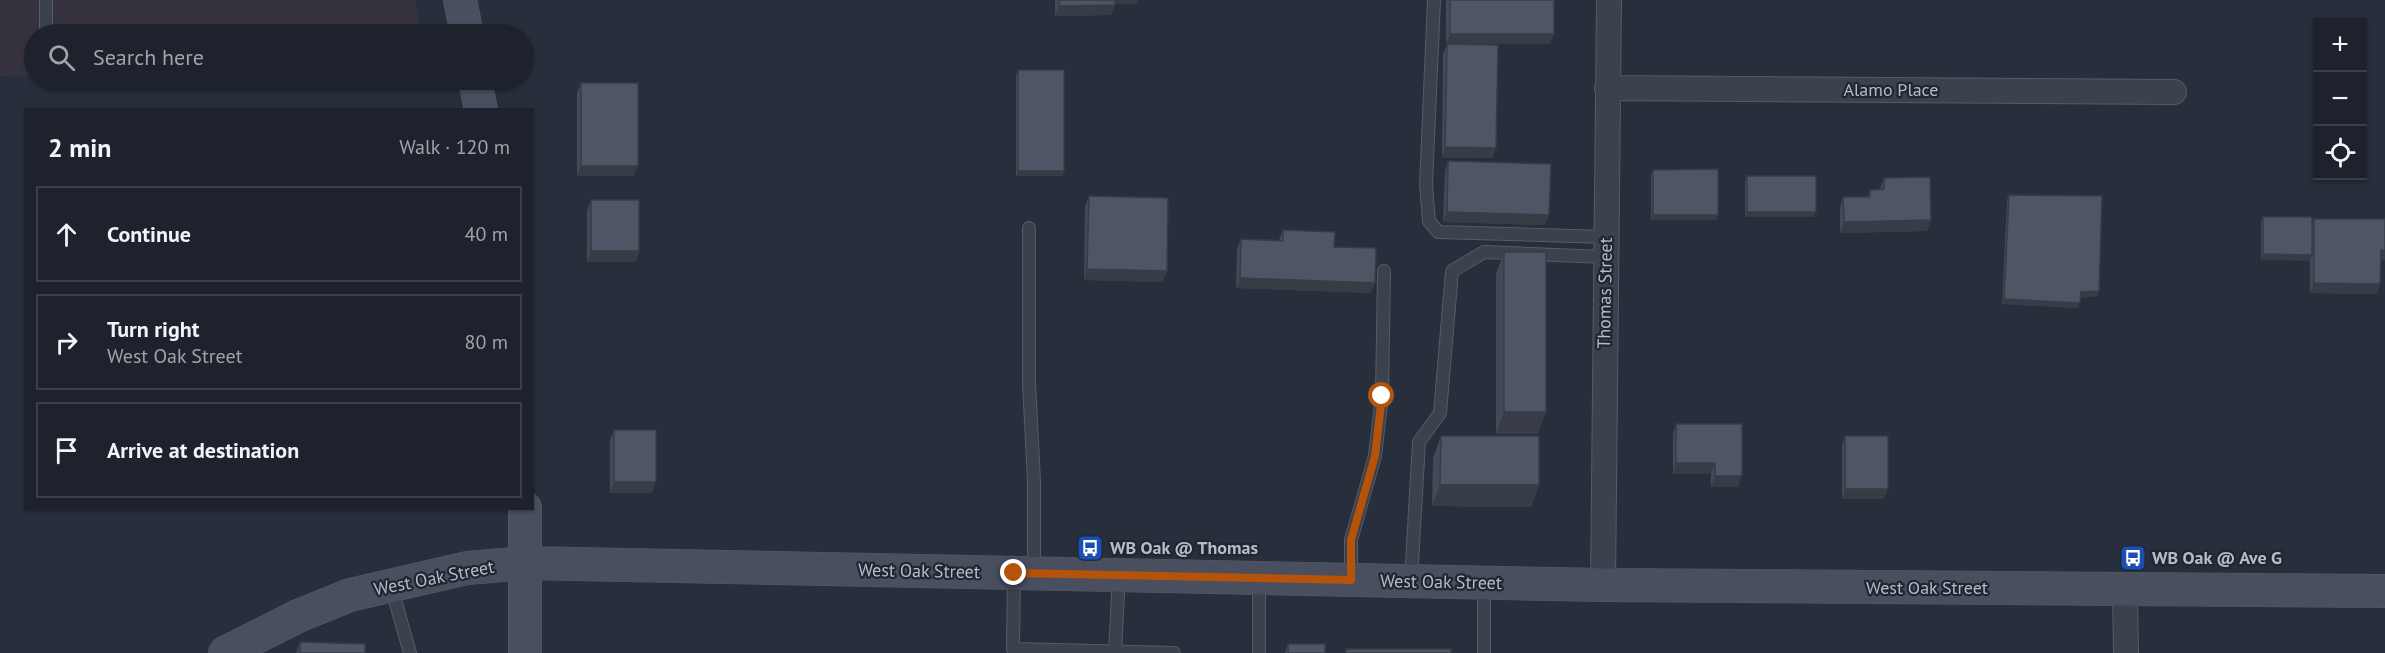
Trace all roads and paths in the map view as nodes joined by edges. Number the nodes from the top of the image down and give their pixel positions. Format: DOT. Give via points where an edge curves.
graph roads {
  1 [pos="46,0"];
  2 [pos="460,0"];
  3 [pos="1434,0"];
  4 [pos="1609,0"];
  5 [pos="46,24"];
  6 [pos="465,24"];
  7 [pos="1607,88"];
  8 [pos="477,90"];
  9 [pos="2174,92"];
  10 [pos="481,108"];
  11 [pos="1029,228"];
  12 [pos="1606,247"];
  13 [pos="1384,271"];
  14 [pos="525,510"];
  15 [pos="526,563"];
  16 [pos="1024,573"];
  17 [pos="1119,575"];
  18 [pos="1259,578"];
  19 [pos="1351,580"];
  20 [pos="1411,581"];
  21 [pos="1484,583"];
  22 [pos="390,585"];
  23 [pos="1603,585"];
  24 [pos="2126,589"];
  25 [pos="2385,591"];
  26 [pos="1115,652"];
  27 [pos="225,653"];
  28 [pos="410,653"];
  29 [pos="525,653"];
  30 [pos="1174,653"];
  31 [pos="1258,653"];
  32 [pos="1484,653"];
  33 [pos="2126,653"];
  1 -- 5 [label="lane"];
  2 -- 6 [label="main road"];
  3 -- 12 [label="lane" via="1426,185 1429,221 1438,232"];
  4 -- 7 [label="street, Thomas Street"];
  7 -- 9 [label="street, Alamo Place"];
  7 -- 12 [label="street, Thomas Street"];
  8 -- 10 [label="main road"];
  11 -- 16 [label="lane" via="1029,382 1034,482"];
  12 -- 20 [label="lane" via="1484,252 1452,271 1440,413 1419,442"];
  12 -- 23 [label="street, Thomas Street"];
  13 -- 19 [label="lane" via="1382,396 1375,456 1351,540"];
  14 -- 15 [label="main road"];
  15 -- 16 [label="main road, West Oak Street"];
  15 -- 22 [label="main road, West Oak Street" via="467,568"];
  15 -- 29 [label="main road"];
  16 -- 17 [label="main road, West Oak Street"];
  16 -- 26 [label="lane" via="1013,649"];
  17 -- 18 [label="main road, West Oak Street"];
  17 -- 26 [label="lane"];
  18 -- 19 [label="main road, West Oak Street"];
  18 -- 31 [label="lane"];
  19 -- 20 [label="main road, West Oak Street"];
  20 -- 21 [label="main road, West Oak Street"];
  21 -- 23 [label="main road, West Oak Street"];
  21 -- 32 [label="lane"];
  22 -- 27 [label="main road, West Oak Street" via="329,603"];
  22 -- 28 [label="lane"];
  23 -- 24 [label="main road, West Oak Street"];
  24 -- 25 [label="main road, West Oak Street"];
  24 -- 33 [label="street"];
  26 -- 30 [label="lane"];
}
